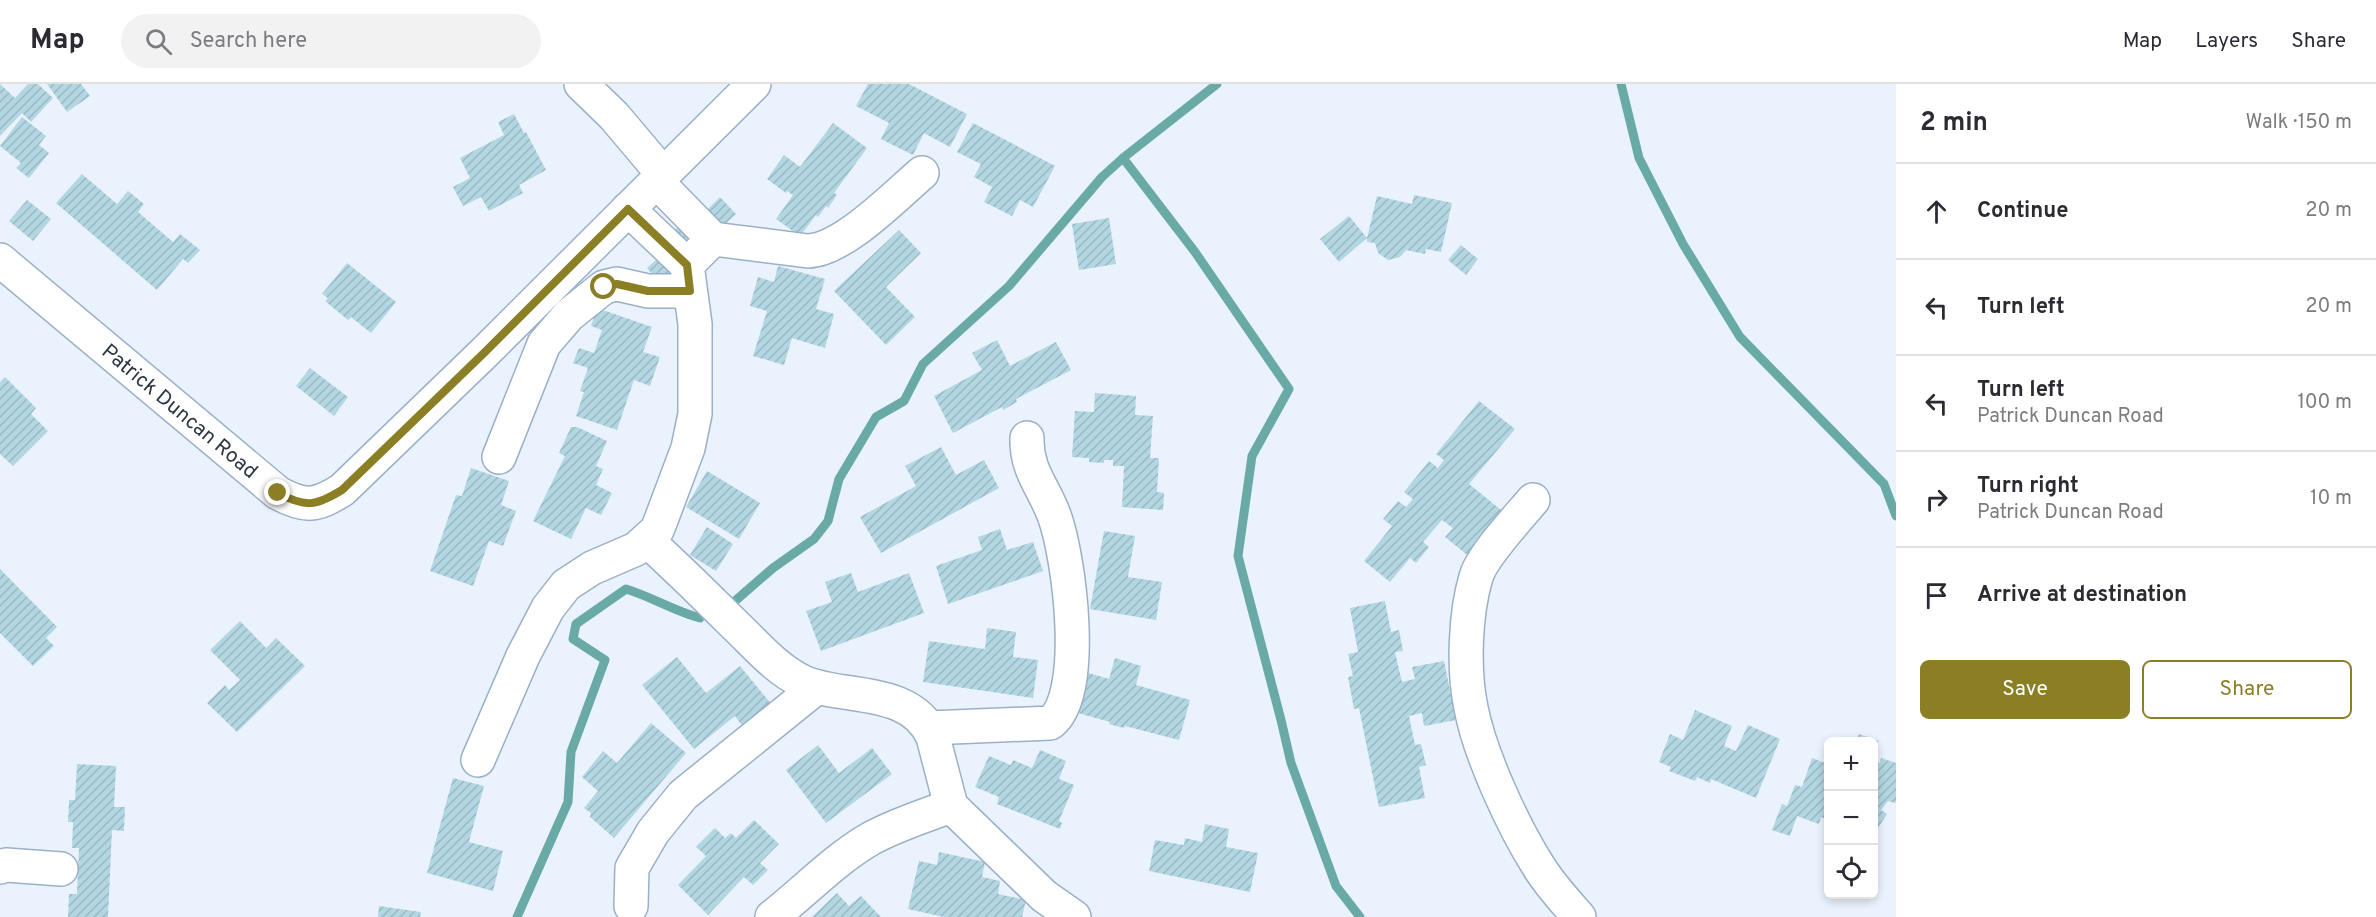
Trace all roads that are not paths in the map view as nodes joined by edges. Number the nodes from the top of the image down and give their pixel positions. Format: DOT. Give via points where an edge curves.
graph roads {
  1 [pos="581,84"];
  2 [pos="754,84"];
  3 [pos="922,173"];
  4 [pos="660,178"];
  5 [pos="628,209"];
  6 [pos="713,239"];
  7 [pos="0,260"];
  8 [pos="689,278"];
  9 [pos="1027,438"];
  10 [pos="499,457"];
  11 [pos="1533,500"];
  12 [pos="647,540"];
  13 [pos="817,687"];
  14 [pos="929,728"];
  15 [pos="478,760"];
  16 [pos="951,806"];
  17 [pos="0,867"];
  18 [pos="61,869"];
  19 [pos="631,906"];
  20 [pos="776,915"];
  21 [pos="1074,917"];
  22 [pos="1579,917"];
  1 -- 4 [label="street" via="614,116"];
  2 -- 4 [label="street, Patrick Duncan Road"];
  3 -- 6 [label="street" via="855,231 820,251"];
  4 -- 5 [label="street, Patrick Duncan Road"];
  4 -- 6 [label="street"];
  5 -- 7 [label="street, Patrick Duncan Road" via="342,490 310,505 278,493"];
  5 -- 8 [label="street"];
  6 -- 8 [label="street"];
  8 -- 10 [label="street" via="648,291 617,284 604,287 569,315 544,344"];
  8 -- 12 [label="street" via="695,324 695,414 688,448 657,530"];
  9 -- 14 [label="street" via="1028,460 1054,515 1065,558 1073,657 1064,707 1050,723"];
  11 -- 22 [label="street" via="1477,575 1466,660 1470,708 1504,802 1539,868"];
  12 -- 13 [label="street" via="781,669"];
  12 -- 15 [label="street" via="583,573 566,585 548,608"];
  13 -- 14 [label="street" via="875,696 918,716"];
  13 -- 19 [label="street" via="683,795 653,832 632,868"];
  14 -- 16 [label="street"];
  16 -- 20 [label="street" via="870,839"];
  16 -- 21 [label="street" via="1044,896"];
  17 -- 18 [label="street"];
}
